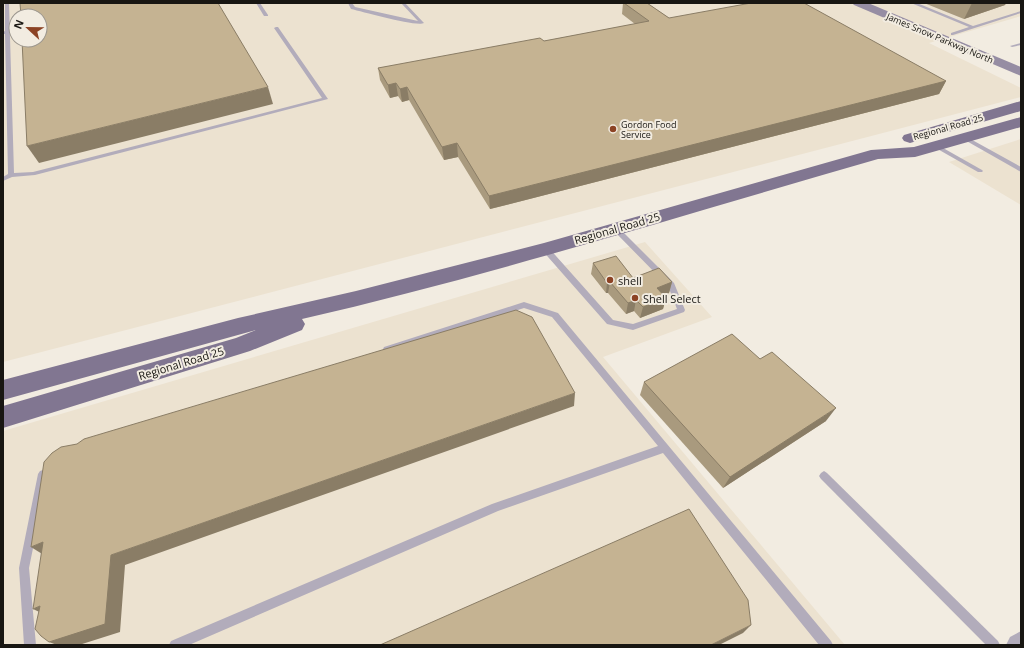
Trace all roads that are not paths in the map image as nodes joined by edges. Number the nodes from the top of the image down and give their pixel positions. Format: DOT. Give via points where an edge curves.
graph roads {
  1 [pos="7,3"];
  2 [pos="258,3"];
  3 [pos="350,3"];
  4 [pos="403,3"];
  5 [pos="858,3"];
  6 [pos="881,3"];
  7 [pos="913,3"];
  8 [pos="1021,12"];
  9 [pos="266,15"];
  10 [pos="5,17"];
  11 [pos="972,26"];
  12 [pos="276,28"];
  13 [pos="5,32"];
  14 [pos="953,34"];
  15 [pos="1021,44"];
  16 [pos="1012,46"];
  17 [pos="1021,62"];
  18 [pos="1021,72"];
  19 [pos="1021,106"];
  20 [pos="1021,122"];
  21 [pos="965,138"];
  22 [pos="936,146"];
  23 [pos="877,154"];
  24 [pos="980,171"];
  25 [pos="1020,171"];
  26 [pos="11,175"];
  27 [pos="3,178"];
  28 [pos="616,229"];
  29 [pos="545,249"];
  30 [pos="356,299"];
  31 [pos="381,351"];
  32 [pos="3,390"];
  33 [pos="3,417"];
  34 [pos="665,448"];
  35 [pos="52,465"];
  36 [pos="824,476"];
  37 [pos="1021,643"];
  38 [pos="30,645"];
  39 [pos="175,645"];
  40 [pos="827,645"];
  41 [pos="994,645"];
  42 [pos="1018,645"];
  1 -- 10 [label="lane"];
  2 -- 9 [label="lane"];
  3 -- 4 [label="lane" via="353,8 422,22"];
  5 -- 18 [label="main road, James Snow Parkway North"];
  6 -- 14 [label="main road, James Snow Parkway North"];
  7 -- 11 [label="lane"];
  8 -- 11 [label="lane"];
  10 -- 13 [label="lane"];
  11 -- 14 [label="lane"];
  12 -- 26 [label="lane" via="324,99 33,174"];
  13 -- 26 [label="lane"];
  14 -- 17 [label="main road, James Snow Parkway North"];
  15 -- 16 [label="lane"];
  19 -- 23 [label="main road, Regional Road 25" via="896,142"];
  20 -- 21 [label="main road, Regional Road 25"];
  21 -- 22 [label="main road, Regional Road 25"];
  21 -- 25 [label="lane"];
  22 -- 23 [label="main road, Regional Road 25" via="914,152"];
  22 -- 24 [label="lane"];
  23 -- 28 [label="main road, Regional Road 25"];
  26 -- 27 [label="lane"];
  28 -- 29 [label="main road, Regional Road 25"];
  28 -- 29 [label="lane" via="672,285 681,310 633,327 610,322"];
  29 -- 30 [label="main road, Regional Road 25"];
  30 -- 32 [label="main road, Regional Road 25" via="238,326"];
  30 -- 33 [label="main road, Regional Road 25" via="242,345"];
  31 -- 34 [label="lane" via="524,305 555,315"];
  34 -- 39 [label="lane" via="496,507"];
  34 -- 40 [label="lane"];
  35 -- 38 [label="lane" via="43,475 24,568"];
  36 -- 41 [label="lane"];
  37 -- 42 [label="street"];
}
